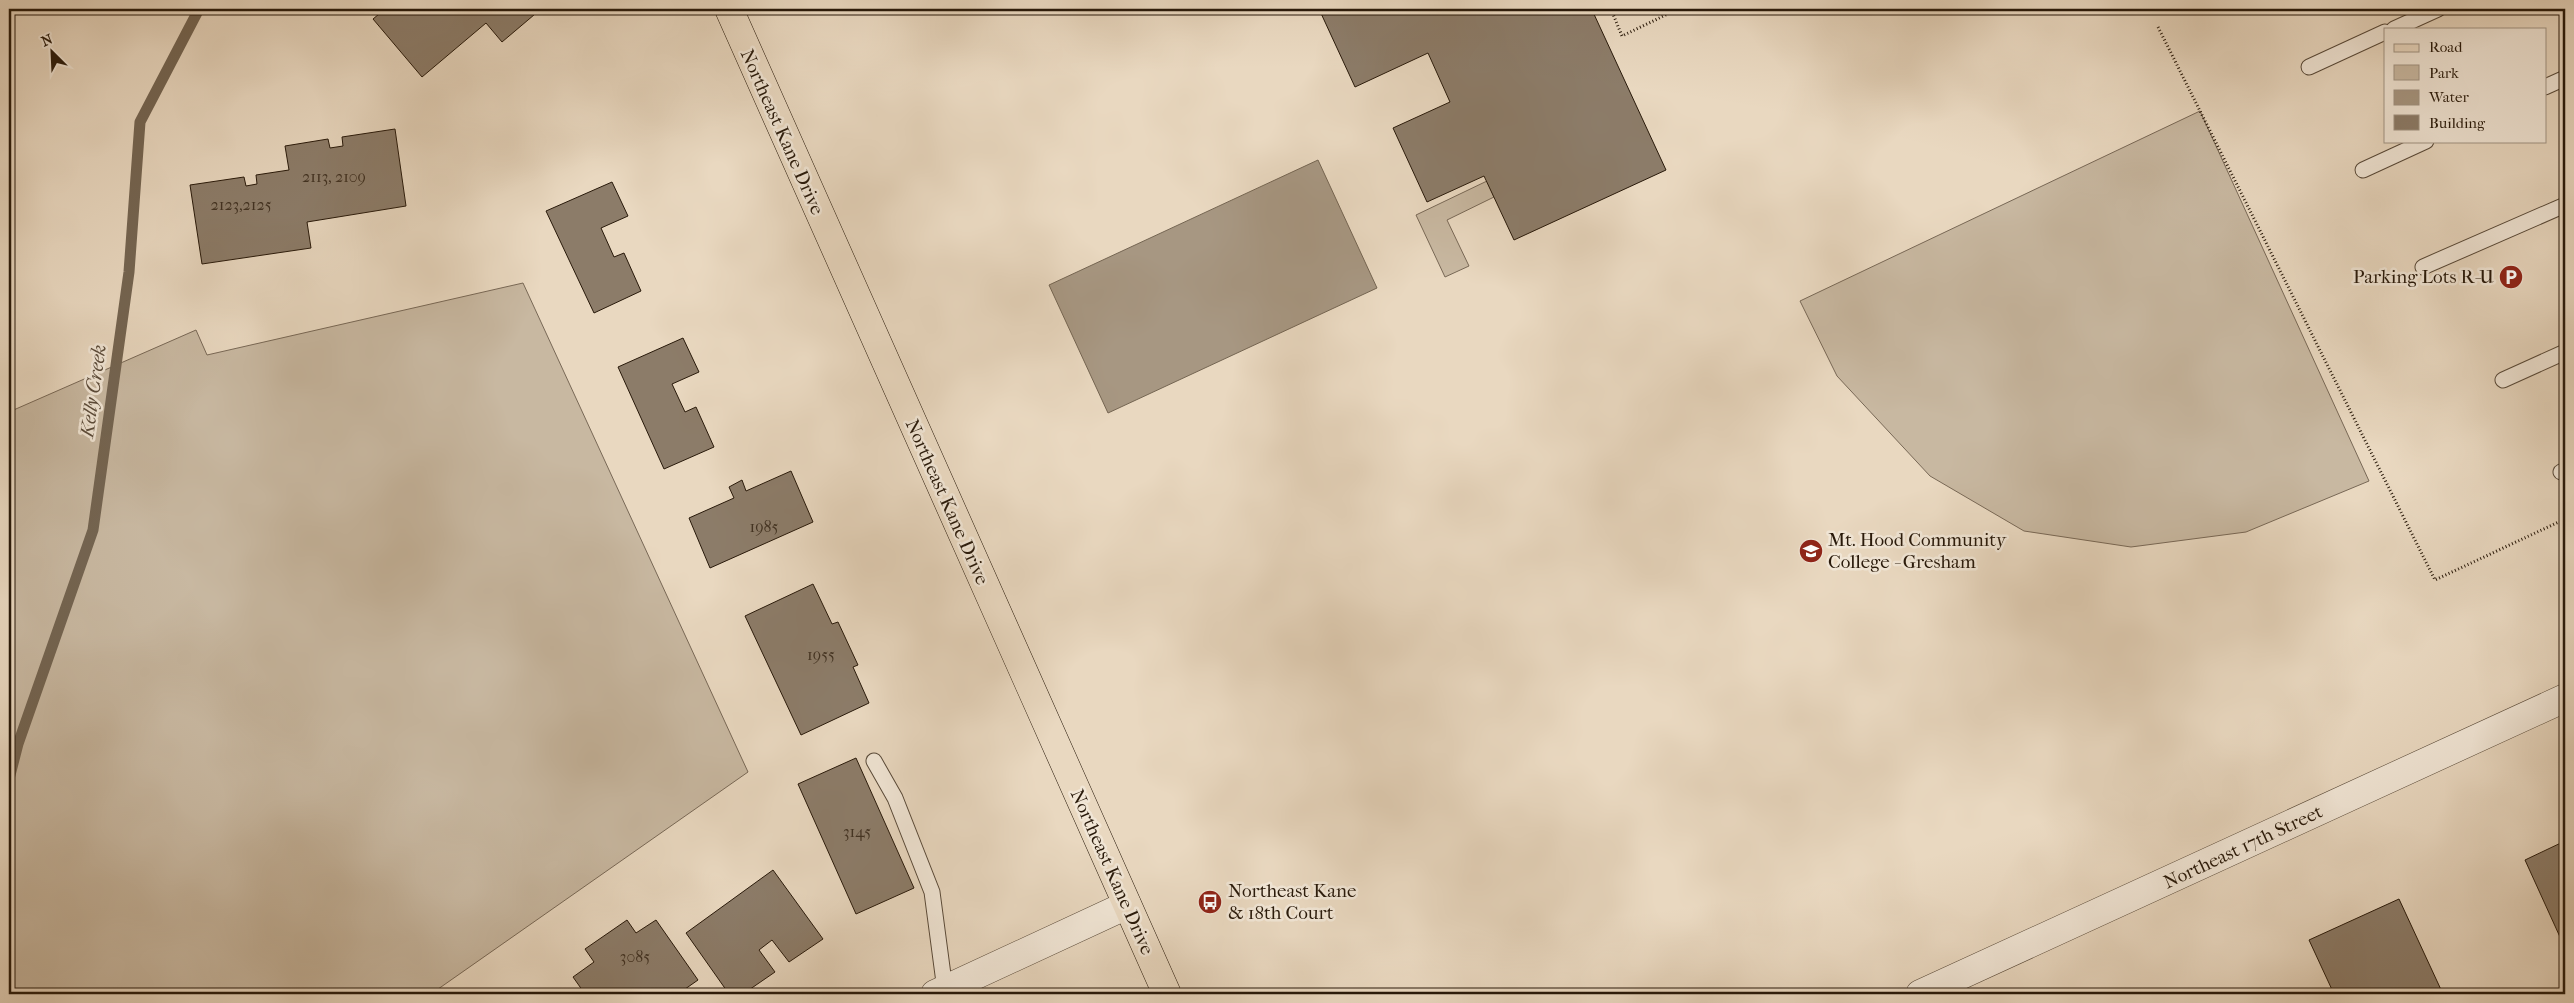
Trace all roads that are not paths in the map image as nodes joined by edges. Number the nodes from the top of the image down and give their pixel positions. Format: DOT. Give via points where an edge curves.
graph roads {
  1 [pos="729,9"];
  2 [pos="2438,9"];
  3 [pos="2396,28"];
  4 [pos="2384,32"];
  5 [pos="2309,67"];
  6 [pos="2565,78"];
  7 [pos="2546,87"];
  8 [pos="2424,142"];
  9 [pos="2363,170"];
  10 [pos="2565,205"];
  11 [pos="2423,267"];
  12 [pos="2565,352"];
  13 [pos="2503,380"];
  14 [pos="2565,698"];
  15 [pos="874,761"];
  16 [pos="1127,905"];
  17 [pos="940,992"];
  18 [pos="1167,994"];
  19 [pos="1920,994"];
  1 -- 16 [label="main road, Northeast Kane Drive"];
  2 -- 3 [label="lane"];
  4 -- 5 [label="lane"];
  6 -- 7 [label="lane"];
  8 -- 9 [label="lane"];
  10 -- 11 [label="lane"];
  12 -- 13 [label="lane"];
  14 -- 19 [label="street, Northeast 17th Street"];
  15 -- 17 [label="lane" via="894,798 932,892"];
  16 -- 17 [label="street"];
  16 -- 18 [label="main road, Northeast Kane Drive"];
}
